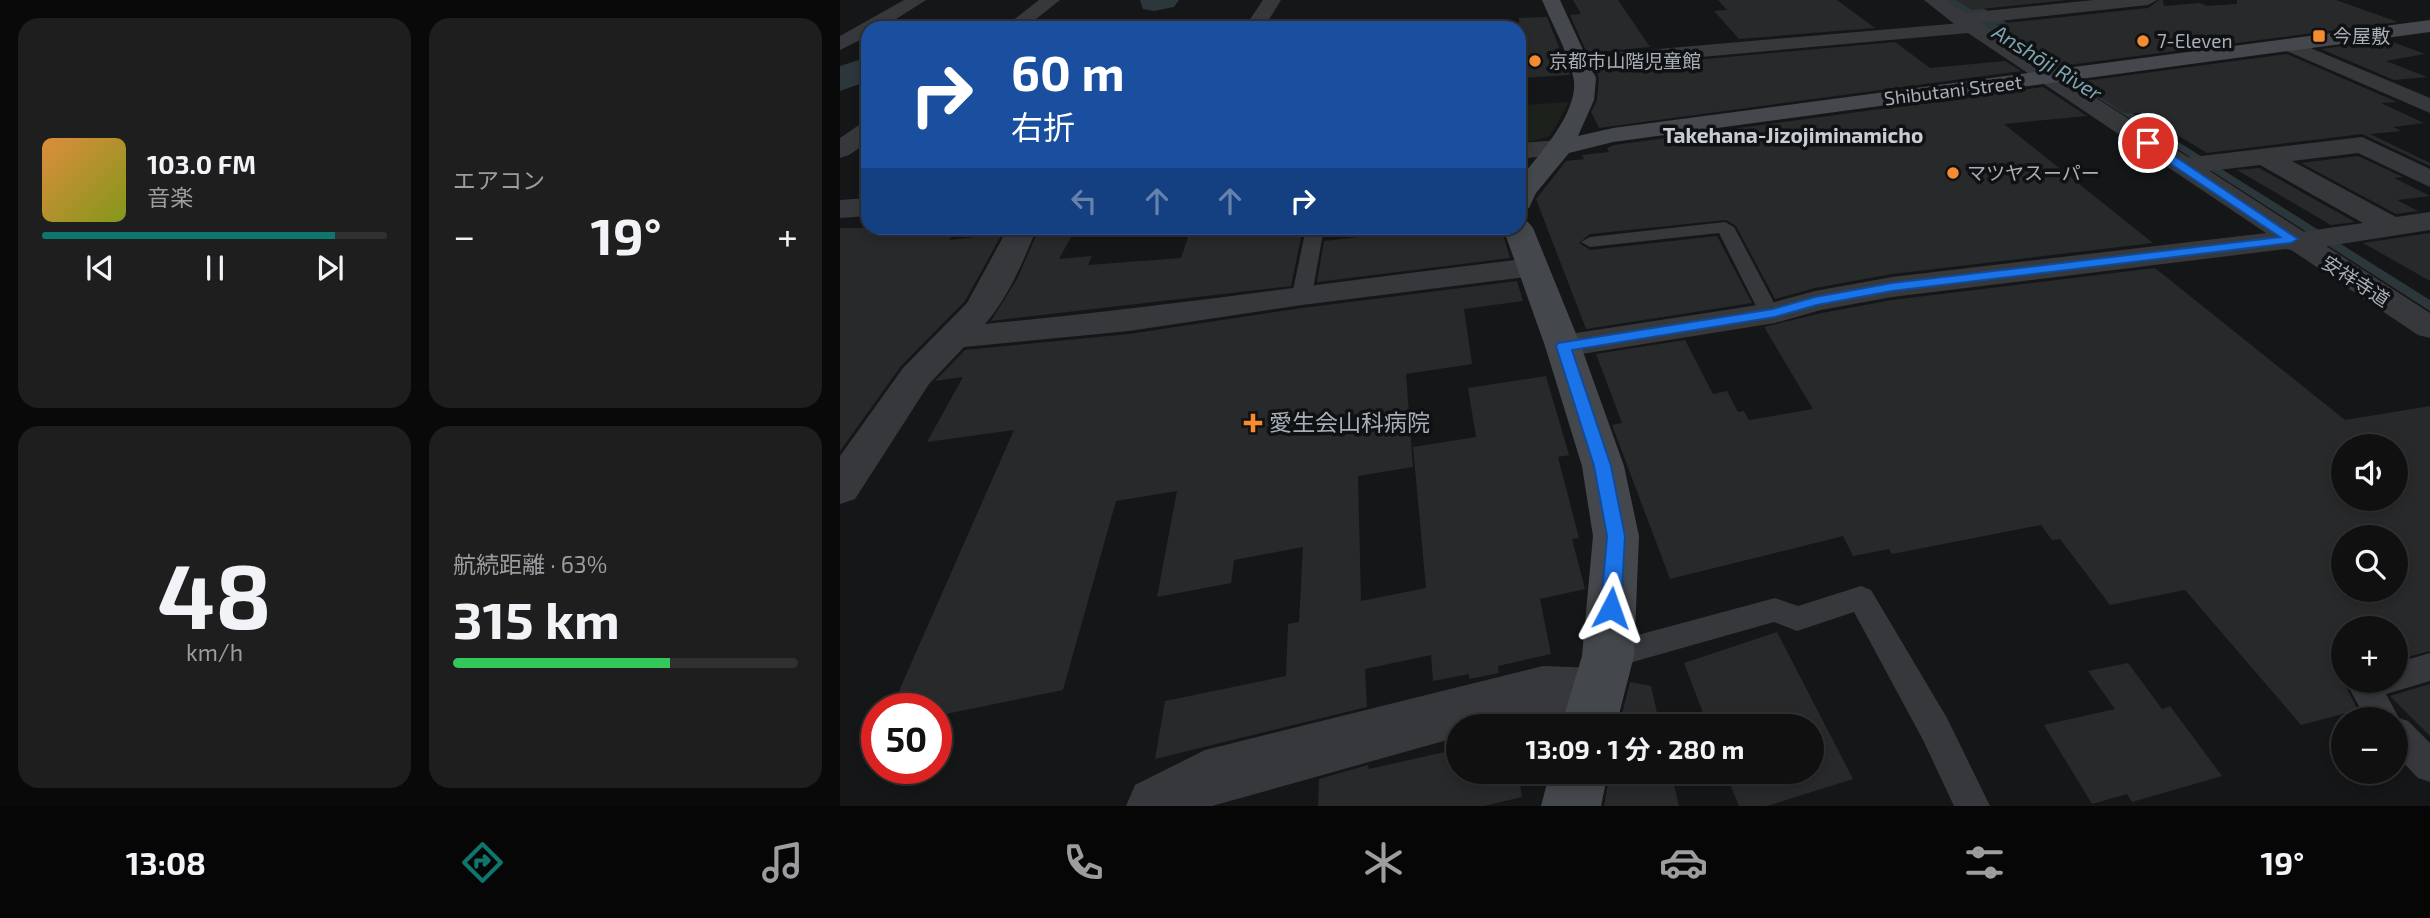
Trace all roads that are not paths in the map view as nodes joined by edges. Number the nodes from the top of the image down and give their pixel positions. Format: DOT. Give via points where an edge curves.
graph roads {
  1 [pos="917,0"];
  2 [pos="1051,0"];
  3 [pos="1272,0"];
  4 [pos="1551,0"];
  5 [pos="1933,0"];
  6 [pos="2148,0"];
  7 [pos="1972,16"];
  8 [pos="880,21"];
  9 [pos="1022,21"];
  10 [pos="1258,21"];
  11 [pos="2430,26"];
  12 [pos="861,32"];
  13 [pos="840,44"];
  14 [pos="2289,45"];
  15 [pos="1578,62"];
  16 [pos="2057,74"];
  17 [pos="2418,80"];
  18 [pos="2380,84"];
  19 [pos="2430,106"];
  20 [pos="861,135"];
  21 [pos="1560,148"];
  22 [pos="840,150"];
  23 [pos="1526,150"];
  24 [pos="2265,157"];
  25 [pos="2184,166"];
  26 [pos="2430,179"];
  27 [pos="1526,188"];
  28 [pos="861,208"];
  29 [pos="840,209"];
  30 [pos="2430,221"];
  31 [pos="2392,227"];
  32 [pos="1019,235"];
  33 [pos="1314,235"];
  34 [pos="1521,235"];
  35 [pos="2294,241"];
  36 [pos="1590,243"];
  37 [pos="1533,267"];
  38 [pos="1303,295"];
  39 [pos="1770,314"];
  40 [pos="2430,328"];
  41 [pos="953,337"];
  42 [pos="1563,346"];
  43 [pos="840,488"];
  44 [pos="2430,667"];
  45 [pos="2408,673"];
  46 [pos="1598,692"];
  47 [pos="2408,744"];
  48 [pos="2430,766"];
  49 [pos="1576,784"];
  50 [pos="1156,806"];
  51 [pos="1571,806"];
  52 [pos="1972,806"];
  1 -- 8 [label="street"];
  2 -- 9 [label="street"];
  3 -- 10 [label="street"];
  4 -- 15 [label="main road"];
  5 -- 7 [label="street, 安祥寺道"];
  6 -- 7 [label="street"];
  7 -- 15 [label="street"];
  7 -- 16 [label="street, 安祥寺道"];
  11 -- 14 [label="main road, Shibutani Street"];
  12 -- 13 [label="street"];
  14 -- 16 [label="main road, Shibutani Street"];
  14 -- 18 [label="street"];
  15 -- 21 [label="main road" via="1585,78 1583,100"];
  16 -- 21 [label="main road, Shibutani Street" via="1613,135"];
  16 -- 25 [label="street, 安祥寺道"];
  17 -- 18 [label="street"];
  18 -- 19 [label="street"];
  20 -- 22 [label="street"];
  21 -- 23 [label="street, Shibutani Street"];
  21 -- 27 [label="main road"];
  24 -- 25 [label="street"];
  24 -- 26 [label="street" via="2362,145"];
  24 -- 31 [label="street"];
  25 -- 35 [label="street, 安祥寺道"];
  28 -- 29 [label="street"];
  30 -- 31 [label="street"];
  31 -- 35 [label="street"];
  32 -- 41 [label="street" via="981,308"];
  33 -- 38 [label="lane"];
  34 -- 37 [label="main road"];
  35 -- 39 [label="street" via="1892,287"];
  35 -- 40 [label="street, 安祥寺道"];
  36 -- 39 [label="lane" via="1725,227"];
  37 -- 38 [label="street"];
  37 -- 42 [label="main road"];
  38 -- 41 [label="street" via="1129,321"];
  39 -- 42 [label="street"];
  41 -- 43 [label="street" via="916,376"];
  42 -- 46 [label="main road" via="1602,466 1616,536"];
  44 -- 45 [label="lane"];
  46 -- 50 [label="street" via="1543,690 1205,778"];
  46 -- 52 [label="lane" via="1775,610 1797,620 1861,598 1935,729"];
  47 -- 48 [label="lane"];
  49 -- 51 [label="main road"];
}
